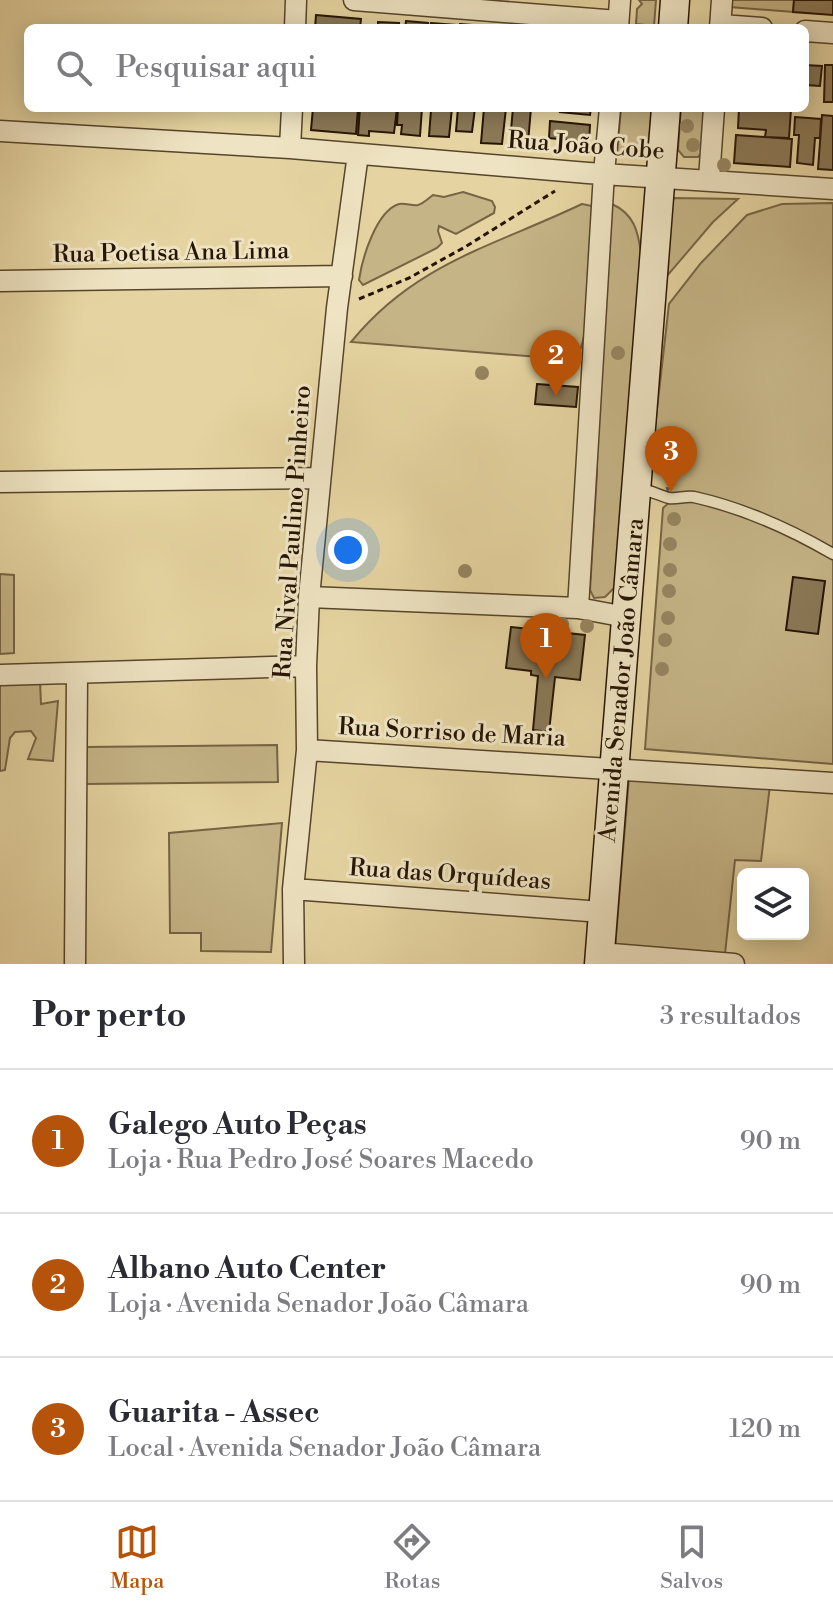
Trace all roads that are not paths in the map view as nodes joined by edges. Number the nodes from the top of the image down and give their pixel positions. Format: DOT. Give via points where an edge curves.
graph roads {
  1 [pos="296,0"];
  2 [pos="354,0"];
  3 [pos="620,0"];
  4 [pos="675,0"];
  5 [pos="722,0"];
  6 [pos="295,24"];
  7 [pos="618,24"];
  8 [pos="673,24"];
  9 [pos="720,24"];
  10 [pos="809,31"];
  11 [pos="833,33"];
  12 [pos="292,112"];
  13 [pos="609,112"];
  14 [pos="666,112"];
  15 [pos="714,112"];
  16 [pos="0,131"];
  17 [pos="290,148"];
  18 [pos="358,154"];
  19 [pos="596,173"];
  20 [pos="660,177"];
  21 [pos="709,179"];
  22 [pos="833,189"];
  23 [pos="342,276"];
  24 [pos="0,281"];
  25 [pos="320,478"];
  26 [pos="0,482"];
  27 [pos="637,489"];
  28 [pos="812,542"];
  29 [pos="833,546"];
  30 [pos="833,554"];
  31 [pos="309,597"];
  32 [pos="578,608"];
  33 [pos="626,617"];
  34 [pos="306,666"];
  35 [pos="77,674"];
  36 [pos="0,675"];
  37 [pos="307,750"];
  38 [pos="614,768"];
  39 [pos="833,783"];
  40 [pos="293,889"];
  41 [pos="602,912"];
  42 [pos="599,959"];
  43 [pos="75,964"];
  44 [pos="294,964"];
  45 [pos="734,964"];
  1 -- 6 [label="street"];
  2 -- 7 [label="street"];
  3 -- 7 [label="street"];
  4 -- 8 [label="main road"];
  5 -- 9 [label="street"];
  10 -- 11 [label="street"];
  12 -- 17 [label="street"];
  13 -- 19 [label="street, Avenida Senador João Câmara"];
  14 -- 20 [label="main road, Avenida Senador João Câmara"];
  15 -- 21 [label="street"];
  16 -- 17 [label="street, Rua João Cobe"];
  17 -- 18 [label="street, Rua João Cobe"];
  18 -- 19 [label="street, Rua João Cobe"];
  18 -- 23 [label="street, Rua Nival Paulino Pinheiro"];
  19 -- 20 [label="street, Rua João Cobe"];
  19 -- 32 [label="street, Avenida Senador João Câmara"];
  20 -- 21 [label="street, Rua João Cobe"];
  20 -- 27 [label="main road, Avenida Senador João Câmara"];
  21 -- 22 [label="street, Rua João Cobe"];
  23 -- 24 [label="street, Rua Poetisa Ana Lima"];
  23 -- 25 [label="street, Rua Nival Paulino Pinheiro"];
  25 -- 26 [label="street"];
  25 -- 31 [label="street, Rua Nival Paulino Pinheiro"];
  27 -- 28 [label="lane" via="670,498 690,496"];
  27 -- 33 [label="main road, Avenida Senador João Câmara"];
  28 -- 29 [label="lane"];
  28 -- 30 [label="lane"];
  31 -- 32 [label="street"];
  31 -- 34 [label="street, Rua Nival Paulino Pinheiro"];
  32 -- 33 [label="street"];
  33 -- 38 [label="main road, Avenida Senador João Câmara"];
  34 -- 35 [label="street"];
  34 -- 37 [label="street, Rua Nival Paulino Pinheiro"];
  35 -- 36 [label="street"];
  35 -- 43 [label="street"];
  37 -- 38 [label="street, Rua Sorriso de Maria"];
  37 -- 40 [label="street, Rua Nival Paulino Pinheiro"];
  38 -- 39 [label="street, Rua Sorriso de Maria"];
  38 -- 41 [label="main road, Avenida Senador João Câmara"];
  40 -- 41 [label="street, Rua das Orquídeas"];
  40 -- 44 [label="street, Rua Nival Paulino Pinheiro"];
  41 -- 42 [label="main road, Avenida Senador João Câmara"];
  42 -- 45 [label="street"];
}
